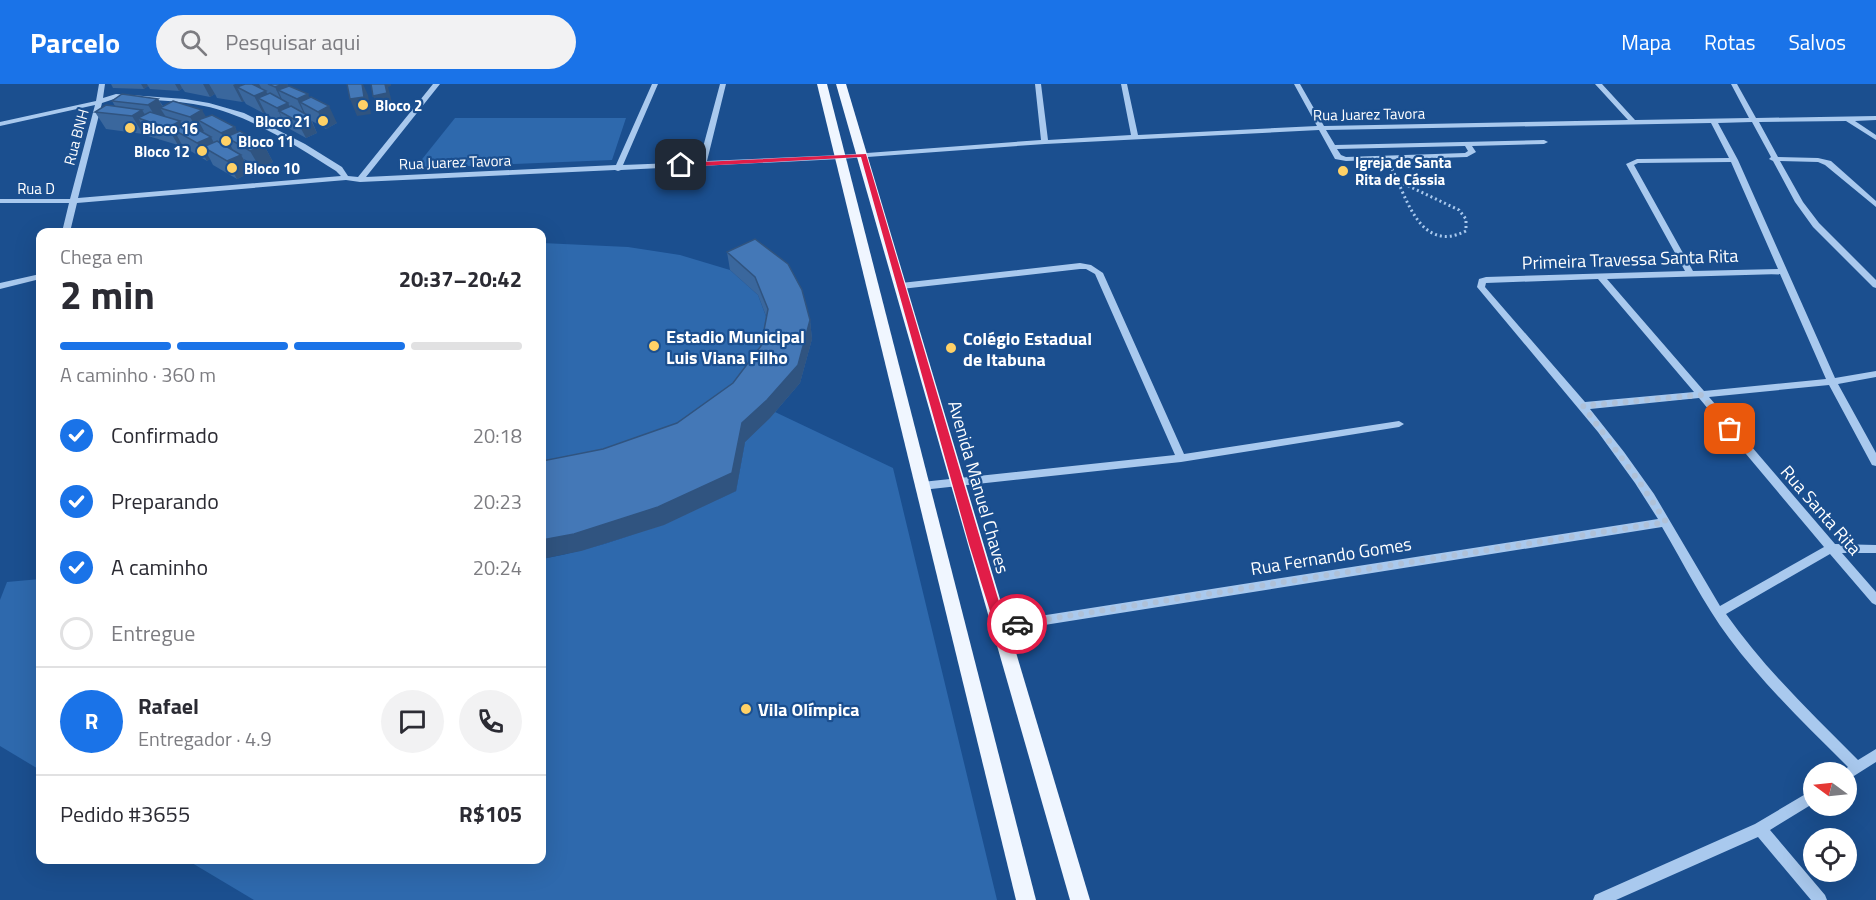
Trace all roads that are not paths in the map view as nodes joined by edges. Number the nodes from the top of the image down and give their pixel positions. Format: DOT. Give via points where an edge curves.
graph roads {
  1 [pos="102,84"];
  2 [pos="437,84"];
  3 [pos="655,84"];
  4 [pos="723,84"];
  5 [pos="822,84"];
  6 [pos="842,84"];
  7 [pos="1038,84"];
  8 [pos="1124,84"];
  9 [pos="1297,84"];
  10 [pos="1598,84"];
  11 [pos="1734,84"];
  12 [pos="99,102"];
  13 [pos="1750,118"];
  14 [pos="1846,118"];
  15 [pos="1876,118"];
  16 [pos="1717,120"];
  17 [pos="1634,123"];
  18 [pos="0,124"];
  19 [pos="1319,128"];
  20 [pos="1135,137"];
  21 [pos="1876,138"];
  22 [pos="1046,142"];
  23 [pos="1544,142"];
  24 [pos="1467,144"];
  25 [pos="1332,147"];
  26 [pos="864,155"];
  27 [pos="840,157"];
  28 [pos="1773,159"];
  29 [pos="1734,160"];
  30 [pos="702,164"];
  31 [pos="618,169"];
  32 [pos="346,178"];
  33 [pos="360,180"];
  34 [pos="0,201"];
  35 [pos="72,201"];
  36 [pos="1876,205"];
  37 [pos="67,228"];
  38 [pos="1782,271"];
  39 [pos="1690,273"];
  40 [pos="36,277"];
  41 [pos="1600,277"];
  42 [pos="1876,285"];
  43 [pos="0,286"];
  44 [pos="901,286"];
  45 [pos="1872,375"];
  46 [pos="1832,382"];
  47 [pos="1701,395"];
  48 [pos="1583,406"];
  49 [pos="1399,424"];
  50 [pos="1181,458"];
  51 [pos="1876,462"];
  52 [pos="958,482"];
  53 [pos="922,486"];
  54 [pos="1666,522"];
  55 [pos="1832,548"];
  56 [pos="1876,549"];
  57 [pos="1876,600"];
  58 [pos="1718,613"];
  59 [pos="1001,627"];
  60 [pos="1876,755"];
  61 [pos="1844,762"];
  62 [pos="1857,768"];
  63 [pos="1803,802"];
  64 [pos="1760,829"];
  65 [pos="1026,900"];
  66 [pos="1080,900"];
  67 [pos="1600,900"];
  68 [pos="1820,900"];
  1 -- 12 [label="street, Rua BNH"];
  2 -- 33 [label="street"];
  3 -- 31 [label="street"];
  4 -- 30 [label="street"];
  5 -- 27 [label="main road"];
  6 -- 26 [label="main road, Avenida Manuel Chaves"];
  7 -- 22 [label="street"];
  8 -- 20 [label="street"];
  9 -- 19 [label="street"];
  10 -- 17 [label="street"];
  11 -- 13 [label="street"];
  12 -- 18 [label="street"];
  12 -- 32 [label="street" via="116,96 146,97 224,109 302,146 339,169"];
  12 -- 35 [label="street, Rua BNH"];
  13 -- 14 [label="street, Rua Juarez Tavora"];
  13 -- 16 [label="street, Rua Juarez Tavora"];
  13 -- 28 [label="street"];
  14 -- 15 [label="street, Rua Juarez Tavora"];
  14 -- 21 [label="street"];
  16 -- 17 [label="street, Rua Juarez Tavora"];
  16 -- 29 [label="street"];
  17 -- 19 [label="street, Rua Juarez Tavora"];
  19 -- 20 [label="street, Rua Juarez Tavora"];
  19 -- 25 [label="street"];
  20 -- 22 [label="street, Rua Juarez Tavora"];
  22 -- 26 [label="street, Rua Juarez Tavora"];
  23 -- 24 [label="street"];
  24 -- 25 [label="street"];
  24 -- 25 [label="street" via="1472,152 1467,155 1346,159 1338,157"];
  26 -- 27 [label="street, Rua Juarez Tavora"];
  26 -- 44 [label="main road, Avenida Manuel Chaves"];
  27 -- 30 [label="street, Rua Juarez Tavora"];
  27 -- 53 [label="main road"];
  28 -- 36 [label="street" via="1828,163"];
  28 -- 42 [label="street" via="1816,225"];
  29 -- 38 [label="street"];
  29 -- 39 [label="street" via="1630,164"];
  30 -- 31 [label="street, Rua Juarez Tavora"];
  31 -- 33 [label="street, Rua Juarez Tavora"];
  32 -- 33 [label="street, Rua Juarez Tavora"];
  32 -- 35 [label="street, Rua Juarez Tavora"];
  34 -- 35 [label="street, Rua D"];
  35 -- 37 [label="street, Rua BNH"];
  38 -- 39 [label="street, Primeira Travessa Santa Rita"];
  38 -- 46 [label="street"];
  39 -- 41 [label="street, Primeira Travessa Santa Rita"];
  40 -- 43 [label="street"];
  41 -- 47 [label="street, Rua Santa Rita"];
  41 -- 48 [label="street, Primeira Travessa Santa Rita" via="1486,280 1481,284"];
  44 -- 50 [label="street" via="1080,266 1094,269"];
  44 -- 52 [label="main road, Avenida Manuel Chaves"];
  45 -- 46 [label="street"];
  46 -- 47 [label="street"];
  46 -- 51 [label="street"];
  47 -- 48 [label="street"];
  47 -- 55 [label="street, Rua Santa Rita"];
  48 -- 54 [label="street"];
  49 -- 50 [label="street"];
  50 -- 52 [label="street"];
  52 -- 53 [label="street"];
  52 -- 59 [label="main road, Avenida Manuel Chaves"];
  53 -- 65 [label="main road"];
  54 -- 58 [label="street"];
  54 -- 59 [label="street, Rua Fernando Gomes"];
  55 -- 56 [label="street"];
  55 -- 57 [label="street, Rua Santa Rita"];
  55 -- 58 [label="street"];
  58 -- 61 [label="street" via="1762,672"];
  59 -- 66 [label="main road, Avenida Manuel Chaves"];
  60 -- 62 [label="street"];
  63 -- 64 [label="street"];
  64 -- 67 [label="street"];
  64 -- 68 [label="street"];
}
